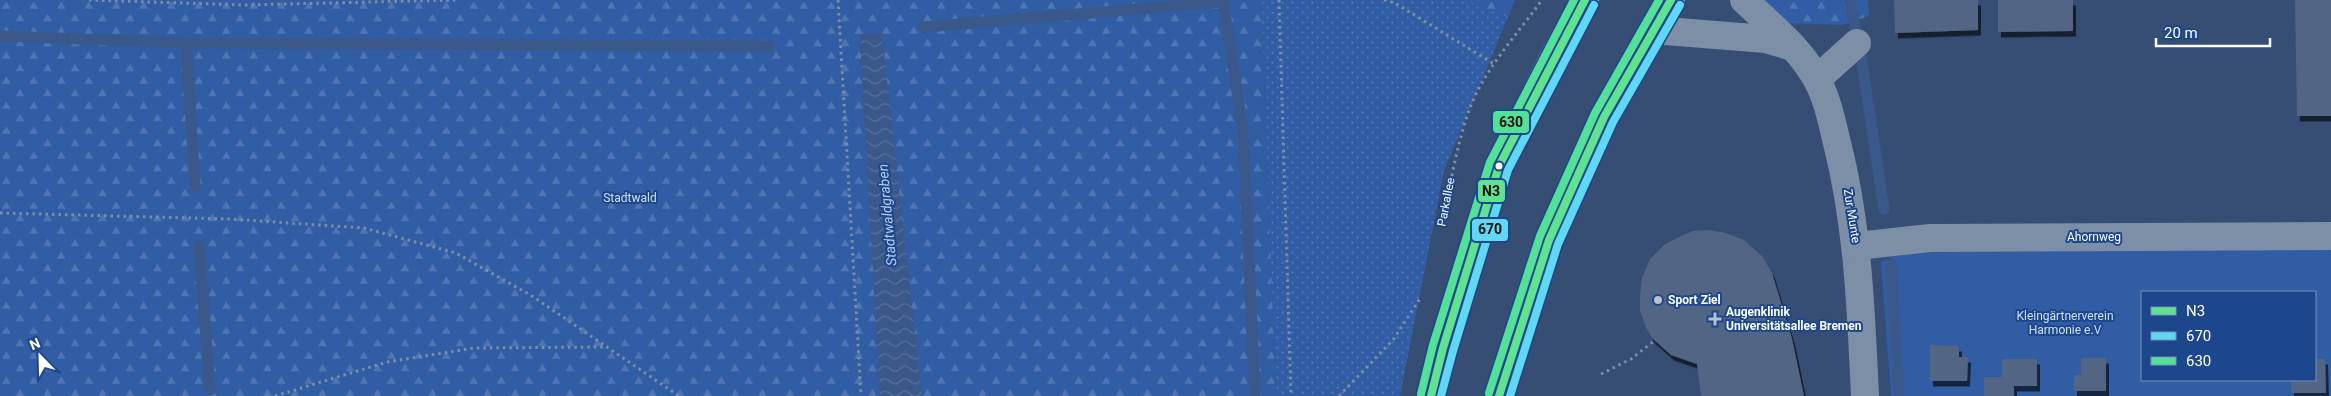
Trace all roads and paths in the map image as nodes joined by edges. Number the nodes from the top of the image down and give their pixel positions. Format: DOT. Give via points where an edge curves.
graph roads {
  1 [pos="89,0"];
  2 [pos="457,0"];
  3 [pos="838,0"];
  4 [pos="1279,0"];
  5 [pos="1384,0"];
  6 [pos="1542,0"];
  7 [pos="1585,0"];
  8 [pos="1671,0"];
  9 [pos="1744,0"];
  10 [pos="1653,30"];
  11 [pos="1856,43"];
  12 [pos="1796,47"];
  13 [pos="1494,64"];
  14 [pos="1817,79"];
  15 [pos="0,213"];
  16 [pos="1440,235"];
  17 [pos="2331,236"];
  18 [pos="1857,246"];
  19 [pos="1422,296"];
  20 [pos="1654,341"];
  21 [pos="607,347"];
  22 [pos="1601,374"];
  23 [pos="275,396"];
  24 [pos="679,396"];
  25 [pos="861,396"];
  26 [pos="1291,396"];
  27 [pos="1339,396"];
  28 [pos="1431,396"];
  29 [pos="1499,396"];
  30 [pos="1865,396"];
  1 -- 2 [label="path" via="244,5"];
  3 -- 25 [label="path"];
  4 -- 26 [label="path"];
  5 -- 13 [label="path"];
  6 -- 13 [label="path, Parkallee"];
  7 -- 28 [label="main road" via="1550,62 1499,166"];
  8 -- 10 [label="main road"];
  9 -- 12 [label="street, Zur Munte"];
  10 -- 12 [label="street" via="1766,39"];
  10 -- 29 [label="main road" via="1604,117 1549,240"];
  11 -- 14 [label="street"];
  12 -- 14 [label="street, Zur Munte"];
  13 -- 16 [label="path, Parkallee" via="1470,107"];
  14 -- 18 [label="street, Zur Munte" via="1846,177"];
  15 -- 21 [label="path" via="364,228 456,253 532,296"];
  17 -- 18 [label="street, Ahornweg" via="1930,238"];
  18 -- 30 [label="street, Zur Munte"];
  19 -- 27 [label="path" via="1393,340"];
  20 -- 22 [label="path" via="1631,359"];
  21 -- 23 [label="path" via="474,348 387,362"];
  21 -- 24 [label="path"];
}
